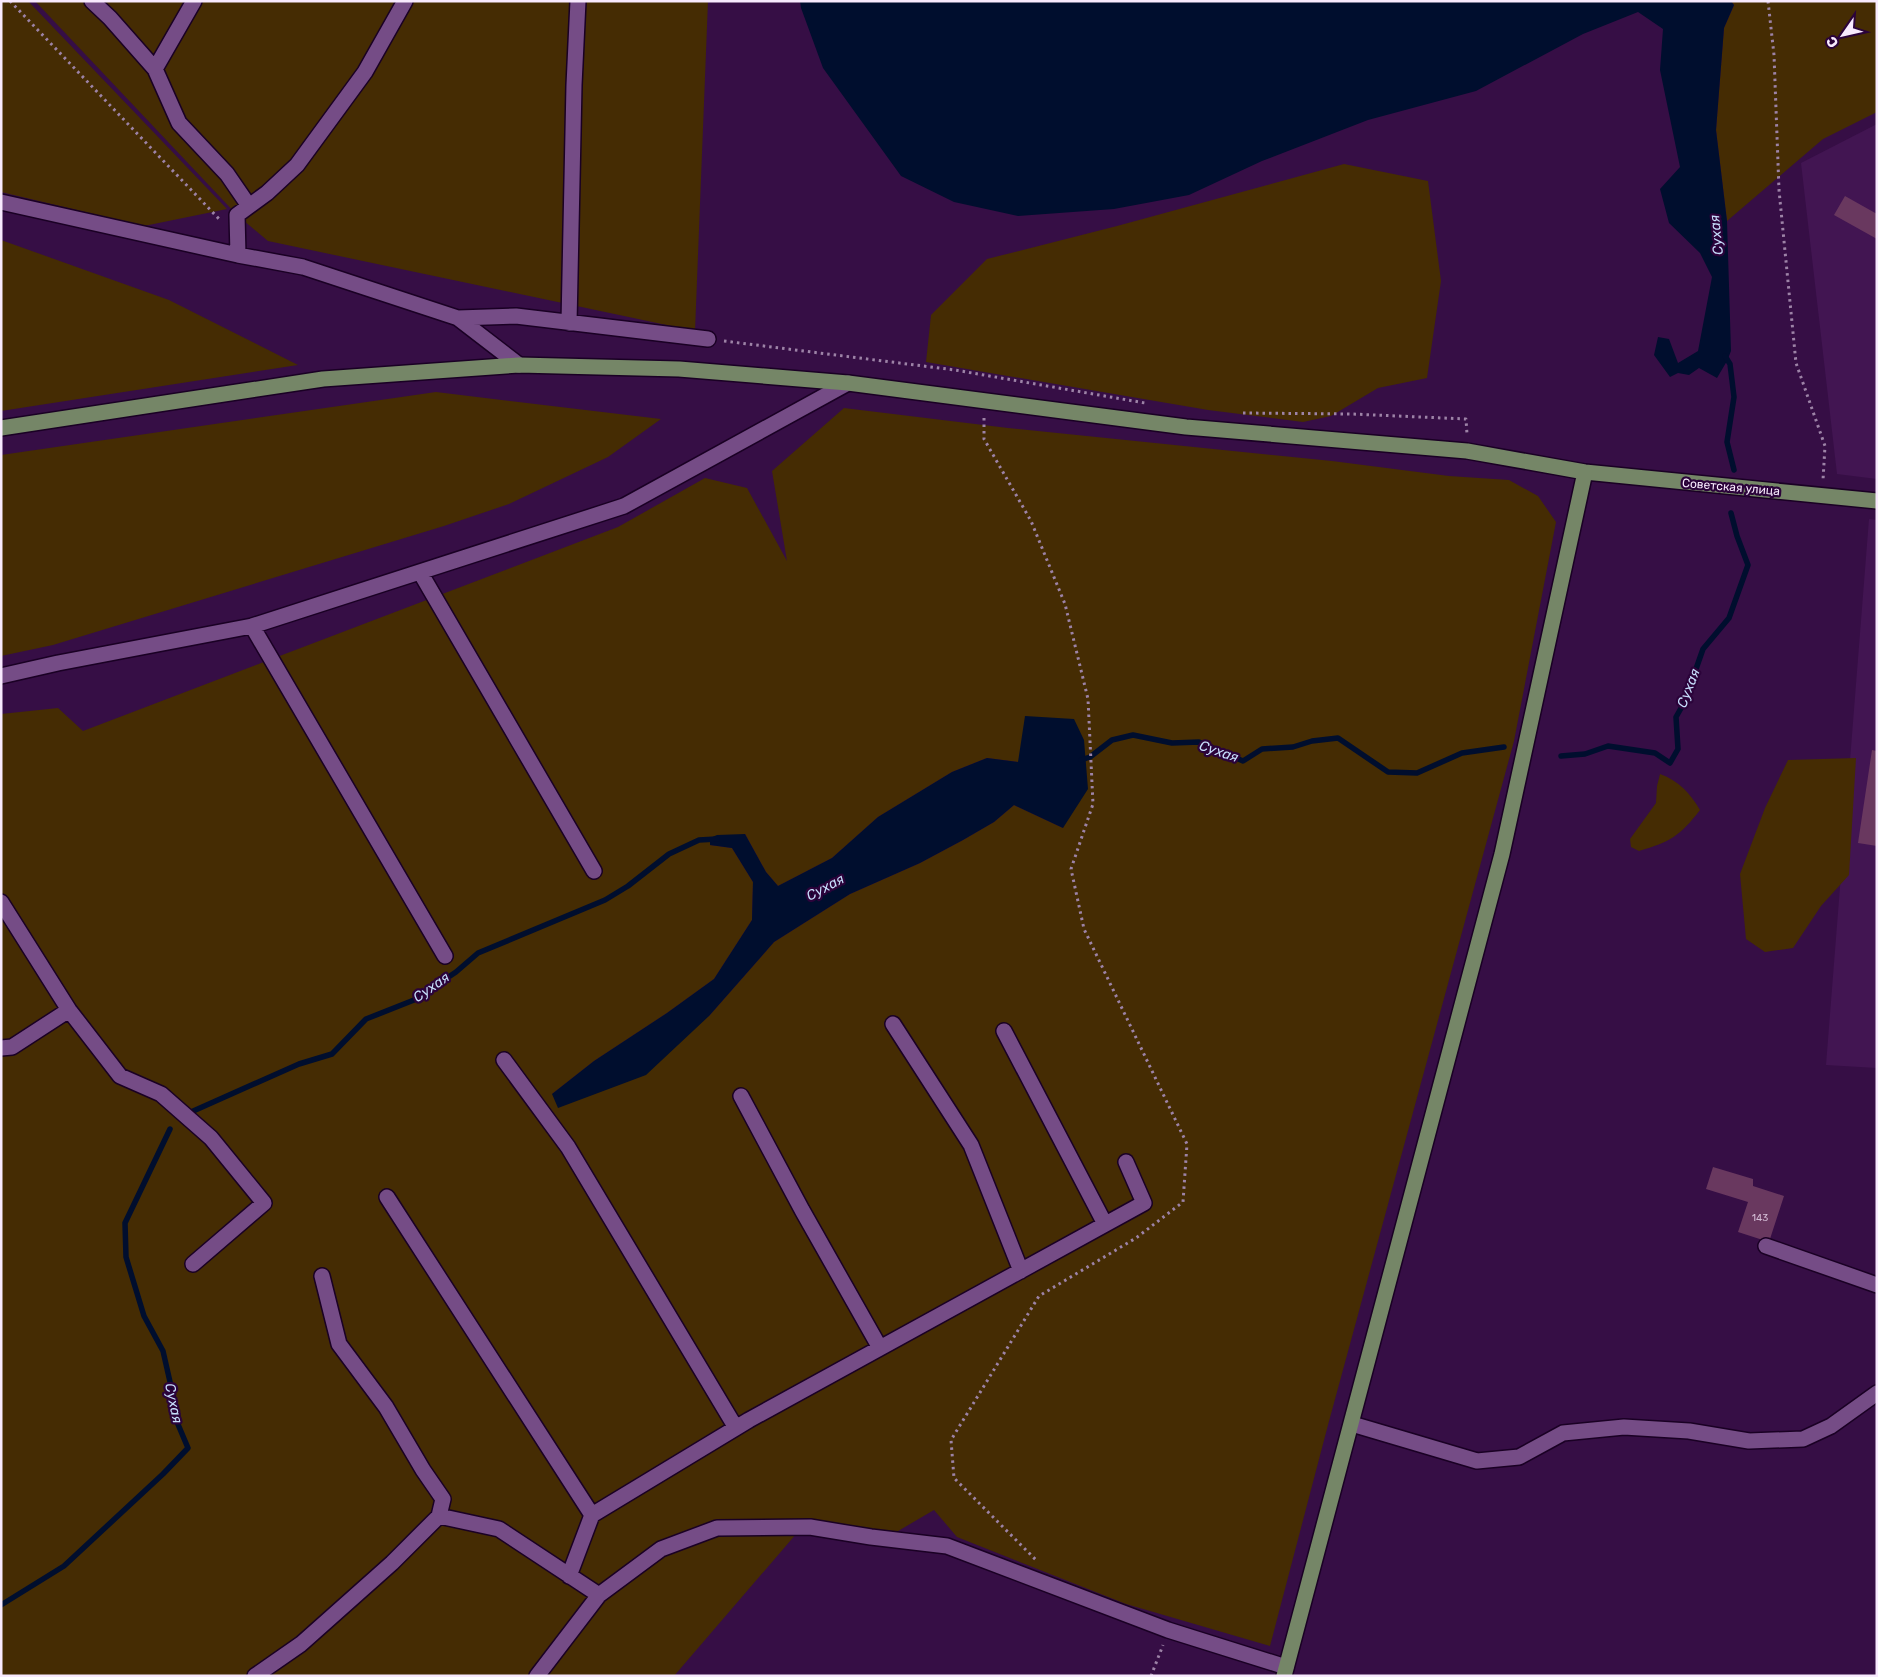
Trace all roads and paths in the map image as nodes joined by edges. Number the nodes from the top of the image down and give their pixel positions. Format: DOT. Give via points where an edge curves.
graph roads {
  1 [pos="10,1"];
  2 [pos="92,1"];
  3 [pos="194,1"];
  4 [pos="405,1"];
  5 [pos="578,1"];
  6 [pos="1768,1"];
  7 [pos="155,69"];
  8 [pos="1,202"];
  9 [pos="250,206"];
  10 [pos="238,238"];
  11 [pos="238,255"];
  12 [pos="458,318"];
  13 [pos="569,323"];
  14 [pos="708,339"];
  15 [pos="519,365"];
  16 [pos="848,383"];
  17 [pos="984,400"];
  18 [pos="1147,403"];
  19 [pos="1234,413"];
  20 [pos="1,428"];
  21 [pos="1467,451"];
  22 [pos="1585,472"];
  23 [pos="1823,495"];
  24 [pos="1877,502"];
  25 [pos="420,572"];
  26 [pos="252,626"];
  27 [pos="1,676"];
  28 [pos="594,871"];
  29 [pos="1,902"];
  30 [pos="445,956"];
  31 [pos="69,1010"];
  32 [pos="893,1024"];
  33 [pos="1004,1031"];
  34 [pos="1,1048"];
  35 [pos="504,1060"];
  36 [pos="741,1096"];
  37 [pos="1126,1162"];
  38 [pos="387,1197"];
  39 [pos="1105,1224"];
  40 [pos="1766,1246"];
  41 [pos="193,1264"];
  42 [pos="1021,1271"];
  43 [pos="322,1276"];
  44 [pos="1877,1285"];
  45 [pos="880,1348"];
  46 [pos="1877,1393"];
  47 [pos="1352,1424"];
  48 [pos="736,1428"];
  49 [pos="592,1515"];
  50 [pos="439,1516"];
  51 [pos="1042,1566"];
  52 [pos="569,1576"];
  53 [pos="599,1595"];
  54 [pos="1168,1630"];
  55 [pos="1285,1672"];
  56 [pos="255,1676"];
  57 [pos="537,1676"];
  58 [pos="1151,1676"];
  1 -- 10 [label="path"];
  2 -- 7 [label="street"];
  3 -- 7 [label="street"];
  4 -- 9 [label="street" via="366,72 296,165"];
  5 -- 13 [label="street"];
  6 -- 23 [label="path" via="1774,55 1779,190 1796,362 1825,446"];
  7 -- 9 [label="street" via="179,123 227,174"];
  8 -- 11 [label="street"];
  9 -- 10 [label="street" via="238,215"];
  10 -- 11 [label="street"];
  11 -- 12 [label="street" via="302,267"];
  12 -- 13 [label="street" via="516,316"];
  12 -- 15 [label="street"];
  13 -- 14 [label="street"];
  14 -- 18 [label="path" via="955,370"];
  15 -- 16 [label="main road, Советская улица" via="679,368"];
  15 -- 20 [label="main road, Советская улица" via="323,379"];
  16 -- 17 [label="main road, Советская улица"];
  16 -- 25 [label="street" via="624,506"];
  17 -- 21 [label="main road, Советская улица" via="1186,427"];
  17 -- 51 [label="path" via="984,439 1031,521 1065,604 1088,699 1093,804 1070,869 1084,930 1187,1144 1183,1202 1136,1238 1039,1296 951,1440 954,1478"];
  19 -- 21 [label="path" via="1466,419"];
  21 -- 22 [label="main road, Советская улица"];
  22 -- 23 [label="main road, Советская улица"];
  22 -- 47 [label="main road" via="1502,854"];
  23 -- 24 [label="main road, Советская улица"];
  25 -- 26 [label="street"];
  25 -- 28 [label="street"];
  26 -- 27 [label="street"];
  26 -- 30 [label="street"];
  29 -- 31 [label="street"];
  31 -- 34 [label="street" via="12,1047"];
  31 -- 41 [label="street" via="120,1076 161,1094 211,1138 264,1203"];
  32 -- 42 [label="street" via="971,1144"];
  33 -- 39 [label="street"];
  35 -- 48 [label="street" via="568,1147"];
  36 -- 45 [label="street"];
  37 -- 39 [label="street" via="1144,1203"];
  38 -- 49 [label="street"];
  39 -- 42 [label="street"];
  40 -- 44 [label="street"];
  42 -- 45 [label="street"];
  43 -- 50 [label="street" via="340,1344 386,1407 443,1500"];
  45 -- 48 [label="street"];
  46 -- 47 [label="street" via="1831,1426 1803,1439 1749,1441 1624,1427 1563,1433 1519,1457 1477,1461"];
  47 -- 55 [label="main road"];
  48 -- 49 [label="street"];
  49 -- 52 [label="street"];
  50 -- 52 [label="street" via="499,1529"];
  50 -- 56 [label="street" via="301,1644"];
  52 -- 53 [label="street"];
  53 -- 54 [label="street" via="661,1550 716,1528 810,1527 947,1546"];
  53 -- 57 [label="street"];
  54 -- 55 [label="street"];
  54 -- 58 [label="path"];
}
